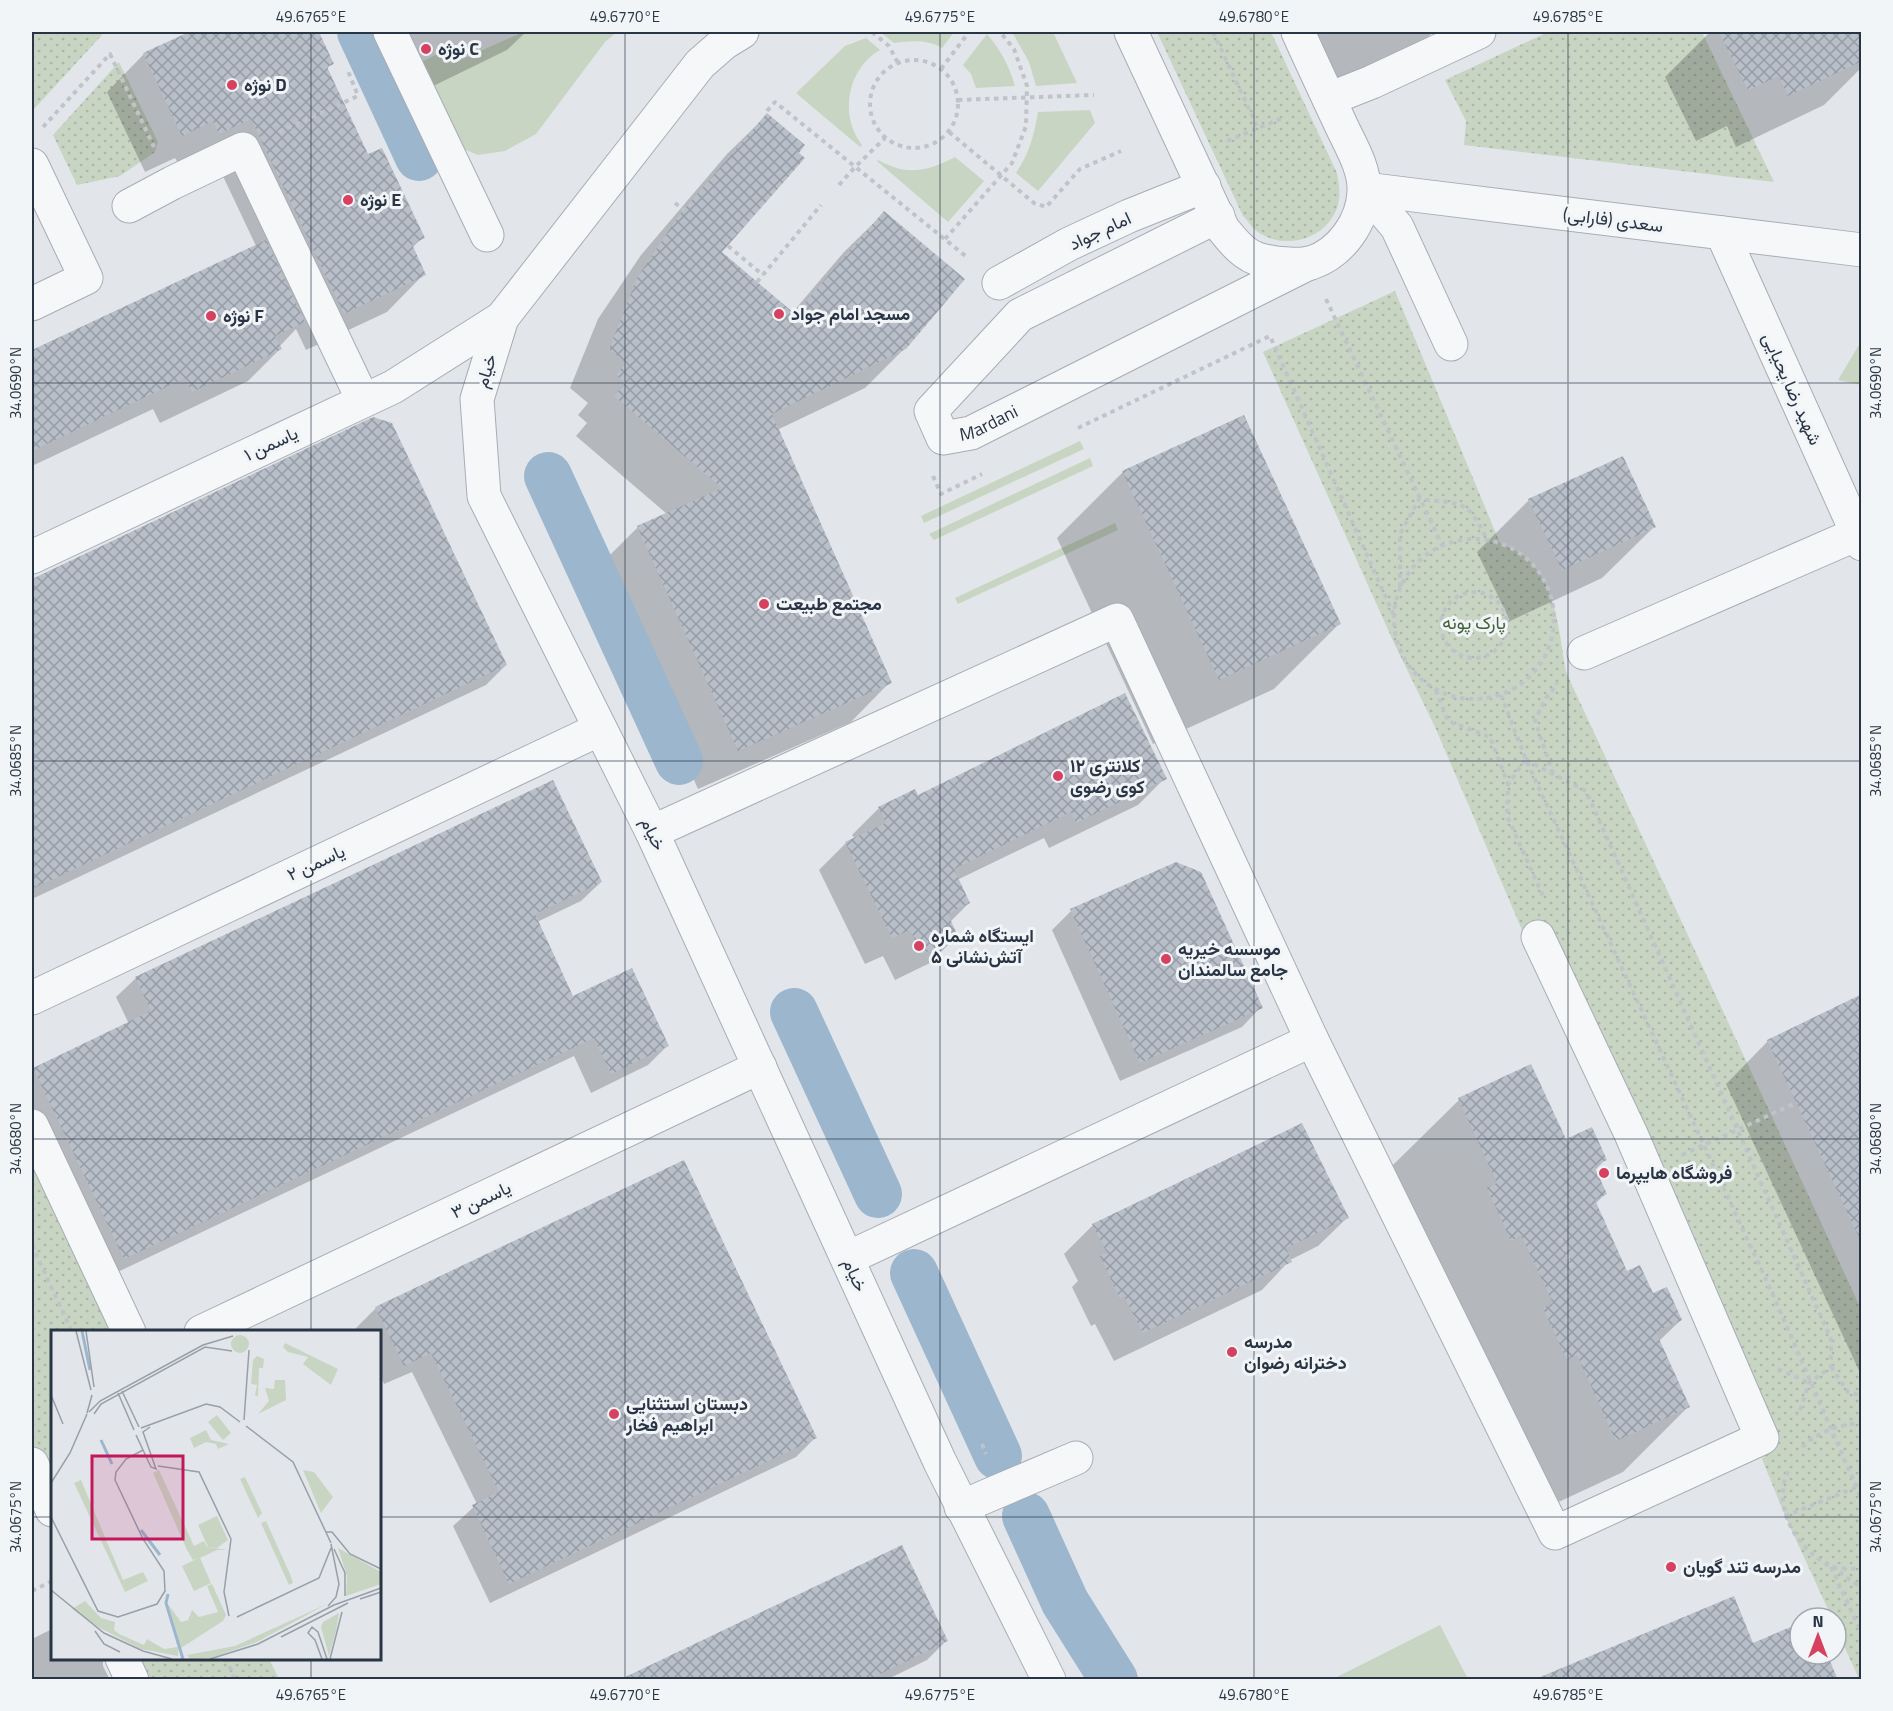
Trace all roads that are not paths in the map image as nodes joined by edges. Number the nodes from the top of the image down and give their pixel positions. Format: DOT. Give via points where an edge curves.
graph roads {
  1 [pos="390,32"];
  2 [pos="742,32"];
  3 [pos="1131,32"];
  4 [pos="1298,32"];
  5 [pos="1479,32"];
  6 [pos="1329,99"];
  7 [pos="32,165"];
  8 [pos="1204,186"];
  9 [pos="1365,189"];
  10 [pos="129,206"];
  11 [pos="1218,216"];
  12 [pos="1722,233"];
  13 [pos="487,235"];
  14 [pos="1862,250"];
  15 [pos="1309,263"];
  16 [pos="999,283"];
  17 [pos="32,304"];
  18 [pos="502,318"];
  19 [pos="1452,344"];
  20 [pos="363,400"];
  21 [pos="1859,539"];
  22 [pos="32,557"];
  23 [pos="1584,652"];
  24 [pos="600,729"];
  25 [pos="652,832"];
  26 [pos="1538,937"];
  27 [pos="32,998"];
  28 [pos="1312,1040"];
  29 [pos="760,1067"];
  30 [pos="32,1126"];
  31 [pos="848,1258"];
  32 [pos="128,1330"];
  33 [pos="205,1330"];
  34 [pos="1076,1458"];
  35 [pos="32,1464"];
  36 [pos="961,1507"];
  37 [pos="51,1508"];
  38 [pos="122,1660"];
  39 [pos="132,1680"];
  40 [pos="1049,1680"];
  1 -- 13 [label="street"];
  2 -- 18 [label="street, خیام" via="700,64"];
  3 -- 8 [label="street"];
  4 -- 6 [label="street"];
  5 -- 6 [label="street"];
  6 -- 9 [label="street" via="1360,165"];
  7 -- 17 [label="street" via="86,278"];
  8 -- 11 [label="street"];
  8 -- 16 [label="street, امام جواد" via="1079,240"];
  9 -- 12 [label="street, سعدی (فارابی)"];
  9 -- 15 [label="street" via="1361,213 1349,235 1331,253"];
  9 -- 19 [label="street" via="1397,227"];
  10 -- 20 [label="street" via="243,149"];
  11 -- 15 [label="street" via="1238,248 1260,260"];
  11 -- 15 [label="street, Mardani" via="1020,315 931,411 943,438 971,433"];
  12 -- 14 [label="street, سعدی (فارابی)"];
  12 -- 21 [label="street, شهید رضا یحیایی"];
  18 -- 20 [label="street, یاسمن ۱" via="393,387"];
  18 -- 24 [label="street, خیام" via="477,399 484,496"];
  20 -- 22 [label="street, یاسمن ۱"];
  21 -- 23 [label="street"];
  24 -- 25 [label="street, خیام"];
  24 -- 27 [label="street, یاسمن ۲"];
  25 -- 28 [label="street" via="1118,620"];
  25 -- 29 [label="street, خیام"];
  26 -- 28 [label="street" via="1646,1170 1762,1438 1555,1533"];
  28 -- 31 [label="street"];
  29 -- 31 [label="street, خیام"];
  29 -- 33 [label="street, یاسمن ۳"];
  30 -- 32 [label="street"];
  31 -- 36 [label="street, خیام"];
  34 -- 36 [label="street"];
  35 -- 37 [label="street"];
  36 -- 40 [label="street, خیام"];
  38 -- 39 [label="street"];
}
